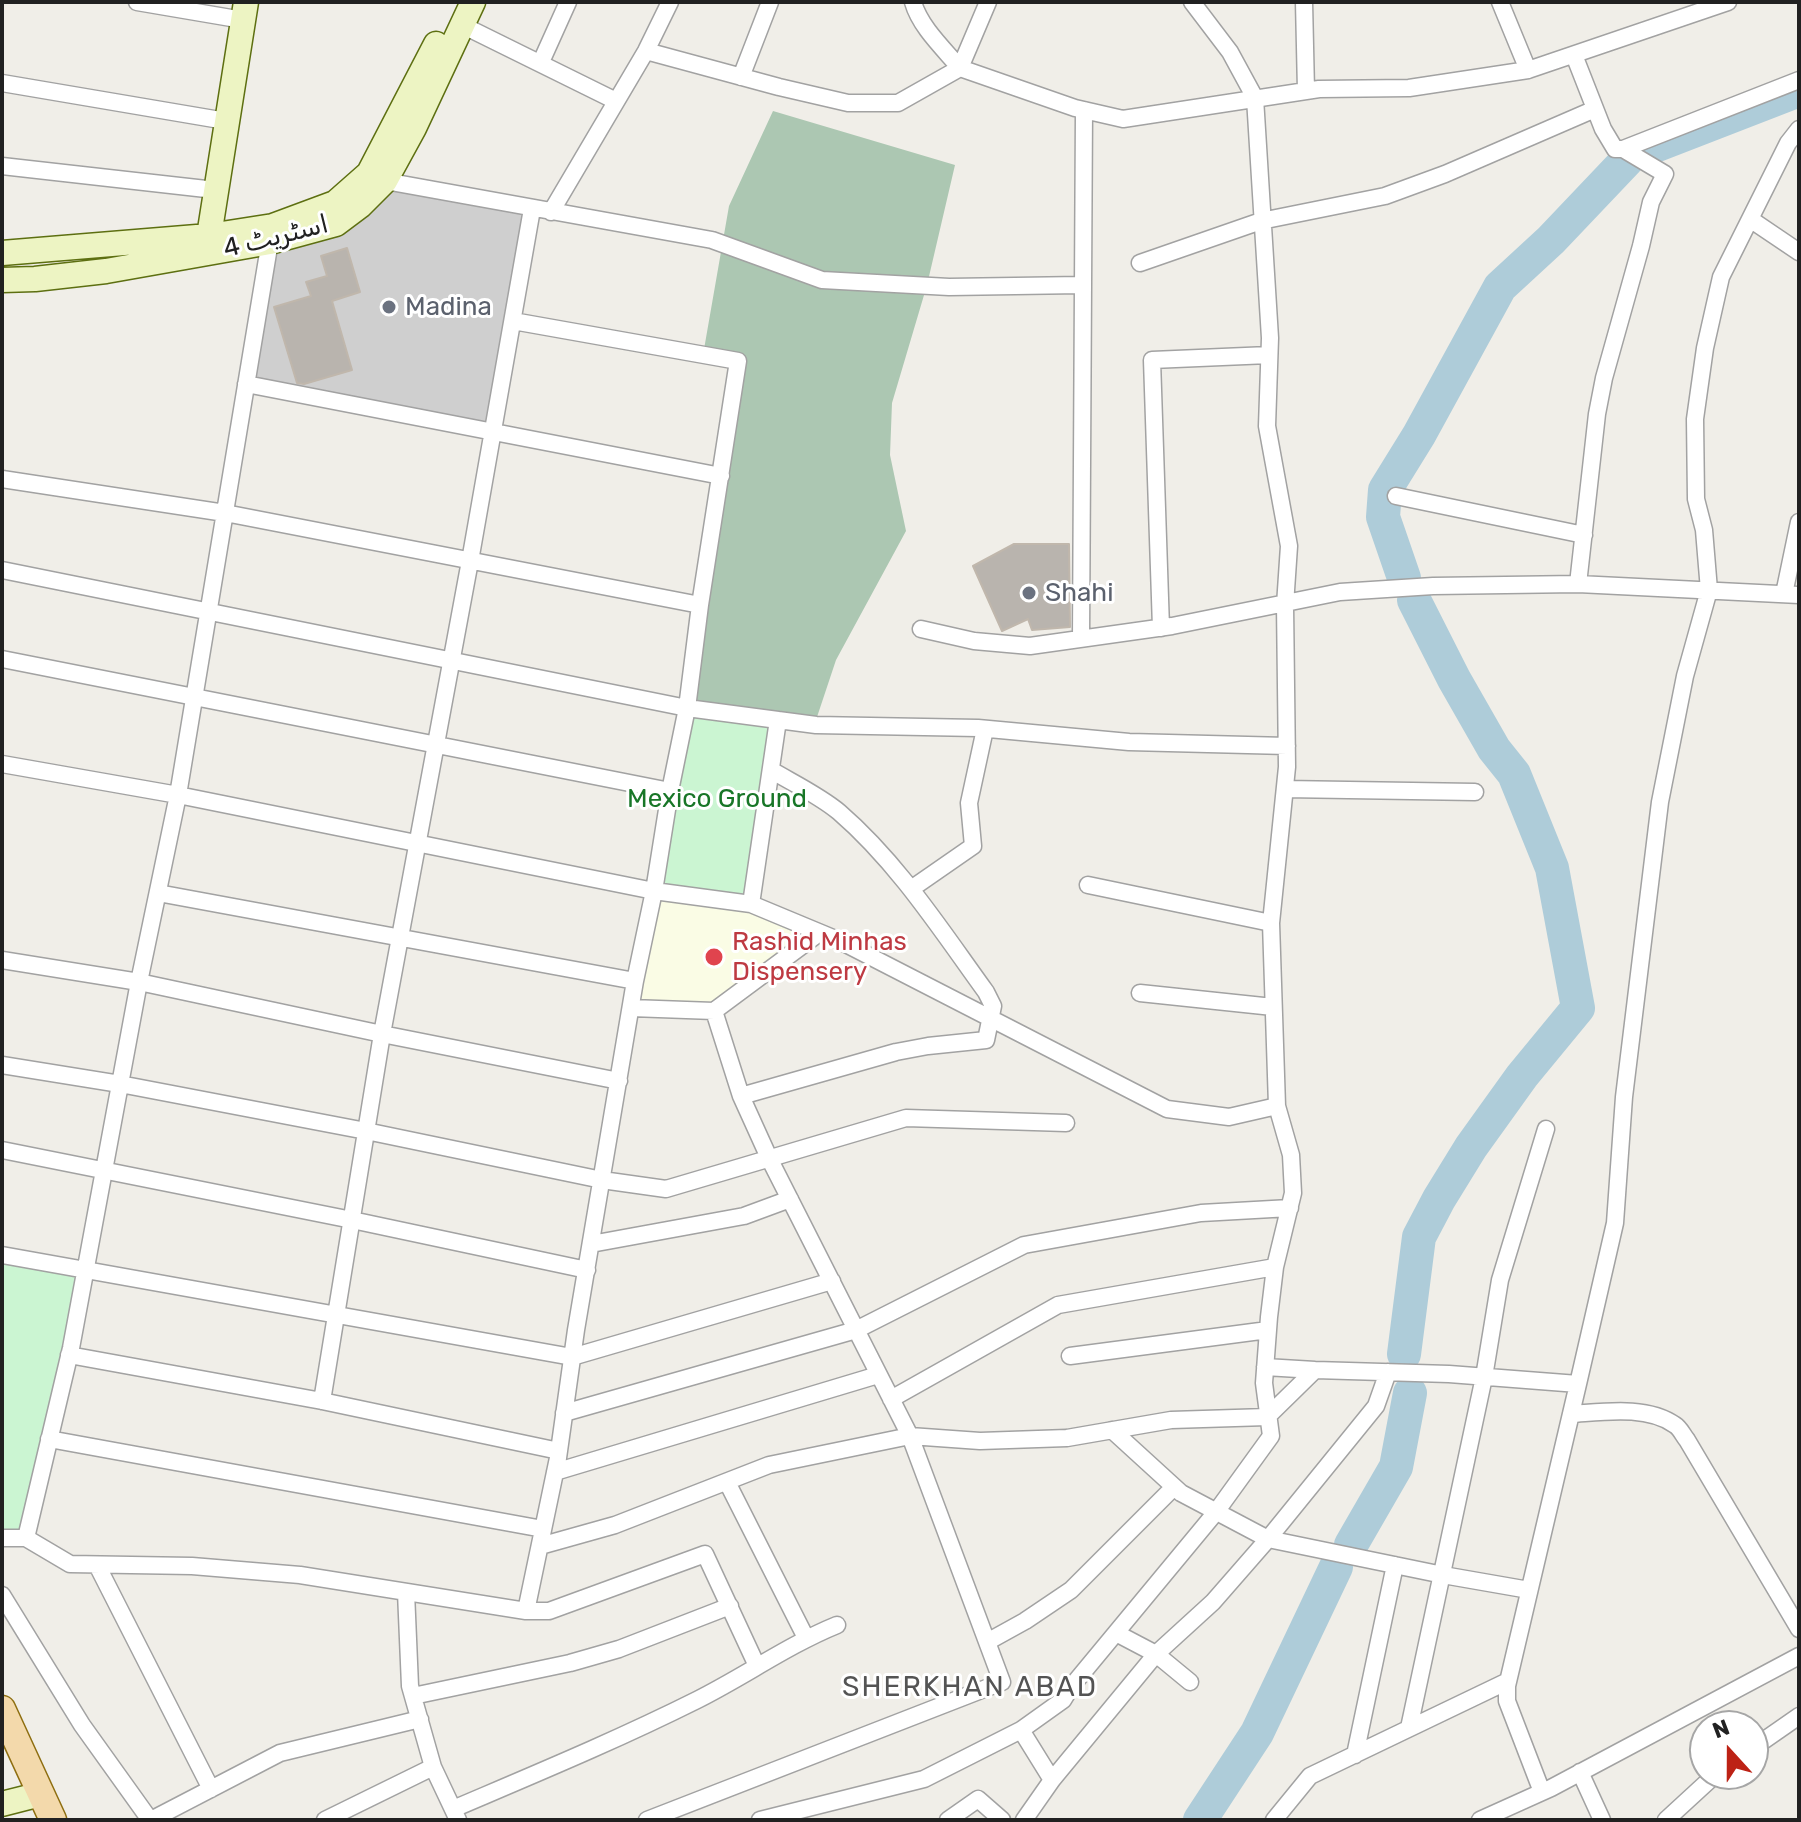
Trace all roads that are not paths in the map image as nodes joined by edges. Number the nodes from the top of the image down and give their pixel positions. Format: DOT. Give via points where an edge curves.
graph roads {
  1 [pos="137,2"];
  2 [pos="473,2"];
  3 [pos="568,2"];
  4 [pos="670,2"];
  5 [pos="770,2"];
  6 [pos="913,2"];
  7 [pos="988,2"];
  8 [pos="1192,2"];
  9 [pos="1304,2"];
  10 [pos="1500,2"];
  11 [pos="1728,2"];
  12 [pos="244,11"];
  13 [pos="459,14"];
  14 [pos="646,51"];
  15 [pos="1574,55"];
  16 [pos="541,62"];
  17 [pos="960,68"];
  18 [pos="1528,70"];
  19 [pos="741,77"];
  20 [pos="1799,80"];
  21 [pos="2,83"];
  22 [pos="1306,91"];
  23 [pos="1255,98"];
  24 [pos="616,101"];
  25 [pos="1595,109"];
  26 [pos="1084,110"];
  27 [pos="226,121"];
  28 [pos="1799,129"];
  29 [pos="1623,149"];
  30 [pos="2,166"];
  31 [pos="385,181"];
  32 [pos="215,190"];
  33 [pos="532,209"];
  34 [pos="551,212"];
  35 [pos="1750,219"];
  36 [pos="1261,221"];
  37 [pos="1799,229"];
  38 [pos="272,234"];
  39 [pos="209,236"];
  40 [pos="1793,247"];
  41 [pos="2,253"];
  42 [pos="1140,263"];
  43 [pos="2,280"];
  44 [pos="1081,285"];
  45 [pos="513,321"];
  46 [pos="1269,355"];
  47 [pos="246,384"];
  48 [pos="493,432"];
  49 [pos="721,476"];
  50 [pos="2,479"];
  51 [pos="1396,496"];
  52 [pos="225,513"];
  53 [pos="1799,522"];
  54 [pos="1584,535"];
  55 [pos="470,561"];
  56 [pos="2,570"];
  57 [pos="1578,584"];
  58 [pos="1709,590"];
  59 [pos="1792,594"];
  60 [pos="700,605"];
  61 [pos="1285,605"];
  62 [pos="209,612"];
  63 [pos="1161,628"];
  64 [pos="921,629"];
  65 [pos="1081,638"];
  66 [pos="2,659"];
  67 [pos="451,660"];
  68 [pos="195,697"];
  69 [pos="687,708"];
  70 [pos="778,720"];
  71 [pos="985,729"];
  72 [pos="436,745"];
  73 [pos="1287,746"];
  74 [pos="2,764"];
  75 [pos="771,770"];
  76 [pos="1285,789"];
  77 [pos="670,791"];
  78 [pos="1475,792"];
  79 [pos="178,795"];
  80 [pos="417,843"];
  81 [pos="1088,885"];
  82 [pos="911,889"];
  83 [pos="654,891"];
  84 [pos="158,893"];
  85 [pos="751,904"];
  86 [pos="1271,923"];
  87 [pos="819,933"];
  88 [pos="400,938"];
  89 [pos="2,960"];
  90 [pos="635,981"];
  91 [pos="139,982"];
  92 [pos="1140,993"];
  93 [pos="1273,1007"];
  94 [pos="631,1008"];
  95 [pos="714,1011"];
  96 [pos="991,1020"];
  97 [pos="382,1034"];
  98 [pos="2,1065"];
  99 [pos="619,1081"];
  100 [pos="120,1084"];
  101 [pos="741,1096"];
  102 [pos="1277,1106"];
  103 [pos="1066,1123"];
  104 [pos="1546,1129"];
  105 [pos="366,1131"];
  106 [pos="2,1150"];
  107 [pos="770,1160"];
  108 [pos="104,1171"];
  109 [pos="602,1180"];
  110 [pos="790,1199"];
  111 [pos="1290,1208"];
  112 [pos="352,1220"];
  113 [pos="591,1244"];
  114 [pos="2,1255"];
  115 [pos="1275,1267"];
  116 [pos="86,1269"];
  117 [pos="587,1270"];
  118 [pos="832,1281"];
  119 [pos="336,1314"];
  120 [pos="856,1330"];
  121 [pos="1268,1330"];
  122 [pos="69,1355"];
  123 [pos="1070,1356"];
  124 [pos="572,1357"];
  125 [pos="1265,1367"];
  126 [pos="1315,1370"];
  127 [pos="1388,1372"];
  128 [pos="878,1375"];
  129 [pos="1484,1377"];
  130 [pos="1578,1384"];
  131 [pos="891,1399"];
  132 [pos="322,1401"];
  133 [pos="564,1413"];
  134 [pos="1571,1414"];
  135 [pos="1267,1417"];
  136 [pos="1112,1430"];
  137 [pos="910,1436"];
  138 [pos="49,1439"];
  139 [pos="559,1451"];
  140 [pos="555,1472"];
  141 [pos="727,1482"];
  142 [pos="1174,1487"];
  143 [pos="1216,1512"];
  144 [pos="2,1538"];
  145 [pos="26,1538"];
  146 [pos="541,1538"];
  147 [pos="1268,1539"];
  148 [pos="97,1565"];
  149 [pos="1395,1565"];
  150 [pos="1443,1575"];
  151 [pos="1529,1590"];
  152 [pos="406,1592"];
  153 [pos="2,1595"];
  154 [pos="730,1606"];
  155 [pos="526,1611"];
  156 [pos="837,1625"];
  157 [pos="1799,1629"];
  158 [pos="1116,1633"];
  159 [pos="806,1638"];
  160 [pos="987,1642"];
  161 [pos="1156,1654"];
  162 [pos="1799,1656"];
  163 [pos="757,1666"];
  164 [pos="1508,1681"];
  165 [pos="1190,1682"];
  166 [pos="413,1696"];
  167 [pos="1799,1716"];
  168 [pos="420,1719"];
  169 [pos="6,1726"];
  170 [pos="1409,1728"];
  171 [pos="1021,1730"];
  172 [pos="1769,1737"];
  173 [pos="1355,1755"];
  174 [pos="433,1767"];
  175 [pos="1580,1772"];
  176 [pos="1052,1780"];
  177 [pos="211,1789"];
  178 [pos="1699,1790"];
  179 [pos="1542,1792"];
  180 [pos="41,1794"];
  181 [pos="2,1804"];
  182 [pos="456,1815"];
  183 [pos="1025,1819"];
  184 [pos="53,1820"];
  185 [pos="150,1820"];
  186 [pos="325,1820"];
  187 [pos="647,1820"];
  188 [pos="760,1820"];
  189 [pos="948,1820"];
  190 [pos="1002,1820"];
  191 [pos="1274,1820"];
  192 [pos="1480,1820"];
  193 [pos="1602,1820"];
  194 [pos="1666,1820"];
  1 -- 12 [label="street"];
  2 -- 13 [label="main road, اسٹریٹ 4"];
  3 -- 16 [label="street"];
  4 -- 14 [label="street"];
  5 -- 19 [label="street"];
  6 -- 17 [label="street"];
  7 -- 17 [label="street"];
  8 -- 23 [label="street" via="1230,52"];
  9 -- 22 [label="street"];
  10 -- 18 [label="street"];
  11 -- 15 [label="street"];
  12 -- 27 [label="main road"];
  13 -- 16 [label="street"];
  13 -- 31 [label="main road, اسٹریٹ 4" via="414,128"];
  13 -- 38 [label="main road, اسٹریٹ 4" via="449,19 369,173 335,203"];
  14 -- 19 [label="street"];
  14 -- 24 [label="street"];
  15 -- 18 [label="street"];
  15 -- 25 [label="street"];
  16 -- 24 [label="street"];
  17 -- 19 [label="street" via="898,103 848,103"];
  17 -- 26 [label="street"];
  18 -- 22 [label="street" via="1409,88"];
  20 -- 29 [label="street"];
  21 -- 27 [label="street"];
  22 -- 23 [label="street"];
  23 -- 26 [label="street" via="1123,119"];
  23 -- 36 [label="street"];
  24 -- 34 [label="street"];
  25 -- 29 [label="street" via="1615,149"];
  25 -- 36 [label="street" via="1385,196"];
  26 -- 44 [label="street"];
  27 -- 32 [label="main road"];
  28 -- 35 [label="street"];
  29 -- 54 [label="street" via="1665,174 1651,202 1604,378"];
  30 -- 32 [label="street"];
  31 -- 33 [label="street"];
  31 -- 38 [label="main road, اسٹریٹ 4" via="336,224"];
  32 -- 39 [label="main road"];
  33 -- 34 [label="street"];
  33 -- 45 [label="street"];
  34 -- 44 [label="street" via="712,240 822,280 949,287"];
  35 -- 40 [label="street"];
  35 -- 58 [label="street" via="1721,277 1695,419 1696,499"];
  36 -- 42 [label="street"];
  36 -- 46 [label="street"];
  37 -- 40 [label="street"];
  38 -- 39 [label="main road, اسٹریٹ 4"];
  38 -- 43 [label="main road, اسٹریٹ 4" via="106,271"];
  38 -- 47 [label="street"];
  39 -- 41 [label="main road, اسٹریٹ 4"];
  44 -- 65 [label="street"];
  45 -- 48 [label="street"];
  45 -- 49 [label="street" via="738,361"];
  46 -- 61 [label="street" via="1267,426 1289,546"];
  46 -- 63 [label="street" via="1152,360"];
  47 -- 48 [label="street"];
  47 -- 52 [label="street"];
  48 -- 49 [label="street"];
  48 -- 55 [label="street"];
  49 -- 60 [label="street"];
  50 -- 52 [label="street"];
  51 -- 54 [label="street"];
  52 -- 55 [label="street"];
  52 -- 62 [label="street"];
  53 -- 59 [label="street"];
  54 -- 57 [label="street"];
  55 -- 60 [label="street"];
  55 -- 67 [label="street"];
  56 -- 62 [label="street"];
  57 -- 58 [label="street"];
  57 -- 61 [label="street" via="1340,592"];
  58 -- 59 [label="street"];
  58 -- 130 [label="street" via="1685,676 1660,802 1624,1097 1615,1223"];
  60 -- 69 [label="street"];
  61 -- 63 [label="street"];
  61 -- 73 [label="street"];
  62 -- 67 [label="street"];
  62 -- 68 [label="street"];
  63 -- 65 [label="street"];
  64 -- 65 [label="street" via="1030,646"];
  66 -- 68 [label="street"];
  67 -- 69 [label="street"];
  67 -- 72 [label="street"];
  68 -- 72 [label="street"];
  68 -- 79 [label="street"];
  69 -- 70 [label="street"];
  69 -- 77 [label="street"];
  70 -- 71 [label="street"];
  70 -- 75 [label="street"];
  71 -- 73 [label="street" via="1129,742"];
  71 -- 82 [label="street" via="969,803 973,846"];
  72 -- 77 [label="street"];
  72 -- 80 [label="street"];
  73 -- 76 [label="street"];
  74 -- 79 [label="street"];
  75 -- 82 [label="street" via="837,810"];
  75 -- 85 [label="street"];
  76 -- 78 [label="street"];
  76 -- 86 [label="street"];
  77 -- 83 [label="street"];
  79 -- 80 [label="street"];
  79 -- 84 [label="street"];
  80 -- 83 [label="street"];
  80 -- 88 [label="street"];
  81 -- 86 [label="street"];
  82 -- 96 [label="street" via="986,992 993,1006"];
  83 -- 85 [label="street"];
  83 -- 90 [label="street"];
  84 -- 88 [label="street"];
  84 -- 91 [label="street"];
  85 -- 87 [label="street"];
  86 -- 93 [label="street"];
  87 -- 95 [label="street"];
  87 -- 96 [label="street"];
  88 -- 90 [label="street"];
  88 -- 97 [label="street"];
  89 -- 91 [label="street"];
  90 -- 94 [label="street"];
  91 -- 97 [label="street"];
  91 -- 100 [label="street"];
  92 -- 93 [label="street"];
  93 -- 102 [label="street"];
  94 -- 95 [label="street"];
  94 -- 99 [label="street"];
  95 -- 101 [label="street"];
  96 -- 101 [label="street" via="986,1040 896,1052"];
  96 -- 102 [label="street" via="1167,1109 1229,1117"];
  97 -- 99 [label="street"];
  97 -- 105 [label="street"];
  98 -- 100 [label="street"];
  99 -- 109 [label="street"];
  100 -- 105 [label="street"];
  100 -- 108 [label="street"];
  101 -- 107 [label="street"];
  102 -- 111 [label="street" via="1291,1155"];
  103 -- 107 [label="street" via="906,1118"];
  104 -- 129 [label="street" via="1500,1280"];
  105 -- 109 [label="street"];
  105 -- 112 [label="street"];
  106 -- 108 [label="street"];
  107 -- 109 [label="street" via="666,1189"];
  107 -- 110 [label="street"];
  108 -- 112 [label="street"];
  108 -- 116 [label="street"];
  109 -- 113 [label="street"];
  110 -- 113 [label="street" via="744,1216"];
  110 -- 118 [label="street"];
  111 -- 115 [label="street"];
  111 -- 120 [label="street" via="1201,1213 1024,1245"];
  112 -- 117 [label="street"];
  112 -- 119 [label="street"];
  113 -- 117 [label="street"];
  114 -- 116 [label="street"];
  115 -- 121 [label="street"];
  115 -- 131 [label="street" via="1058,1305"];
  116 -- 119 [label="street"];
  116 -- 122 [label="street"];
  117 -- 124 [label="street"];
  118 -- 120 [label="street"];
  118 -- 124 [label="street"];
  119 -- 124 [label="street"];
  119 -- 132 [label="street"];
  120 -- 128 [label="street"];
  120 -- 133 [label="street"];
  121 -- 123 [label="street"];
  121 -- 125 [label="street"];
  122 -- 132 [label="street"];
  122 -- 138 [label="street"];
  124 -- 133 [label="street"];
  125 -- 126 [label="street"];
  125 -- 135 [label="street"];
  126 -- 127 [label="street"];
  126 -- 135 [label="street"];
  127 -- 129 [label="street"];
  127 -- 147 [label="street" via="1376,1406"];
  128 -- 131 [label="street"];
  128 -- 140 [label="street"];
  129 -- 130 [label="street"];
  129 -- 150 [label="street"];
  130 -- 134 [label="street"];
  131 -- 137 [label="street"];
  132 -- 139 [label="street"];
  133 -- 139 [label="street"];
  134 -- 151 [label="street"];
  134 -- 157 [label="street" via="1641,1413 1676,1426"];
  135 -- 136 [label="street" via="1171,1420"];
  135 -- 143 [label="street" via="1271,1436"];
  136 -- 137 [label="street" via="995,1441"];
  136 -- 142 [label="street"];
  137 -- 141 [label="street" via="769,1465"];
  137 -- 160 [label="street"];
  138 -- 145 [label="street"];
  138 -- 146 [label="street"];
  139 -- 140 [label="street"];
  140 -- 146 [label="street"];
  141 -- 146 [label="street" via="615,1525"];
  141 -- 159 [label="street"];
  142 -- 143 [label="street"];
  142 -- 160 [label="street" via="1071,1590"];
  143 -- 147 [label="street"];
  143 -- 158 [label="street"];
  144 -- 145 [label="street"];
  145 -- 148 [label="street" via="70,1564"];
  146 -- 155 [label="street"];
  147 -- 149 [label="street"];
  147 -- 161 [label="street" via="1213,1602"];
  148 -- 152 [label="street" via="284,1573"];
  148 -- 177 [label="street"];
  149 -- 150 [label="street"];
  149 -- 173 [label="street"];
  150 -- 151 [label="street"];
  150 -- 170 [label="street"];
  151 -- 164 [label="street"];
  152 -- 155 [label="street"];
  152 -- 166 [label="street"];
  153 -- 185 [label="street" via="82,1725"];
  154 -- 155 [label="street" via="705,1554 549,1611"];
  154 -- 163 [label="street"];
  154 -- 166 [label="street" via="570,1663"];
  156 -- 159 [label="street"];
  158 -- 161 [label="street"];
  158 -- 171 [label="street" via="1063,1700"];
  159 -- 163 [label="street"];
  160 -- 187 [label="street" via="1002,1682"];
  161 -- 165 [label="street"];
  161 -- 176 [label="street"];
  162 -- 175 [label="street"];
  163 -- 182 [label="street" via="700,1699"];
  164 -- 170 [label="street"];
  164 -- 179 [label="street" via="1507,1701"];
  166 -- 168 [label="street"];
  167 -- 172 [label="street"];
  168 -- 174 [label="street"];
  168 -- 177 [label="street" via="280,1753"];
  169 -- 180 [label="main road"];
  170 -- 173 [label="street"];
  171 -- 176 [label="street"];
  171 -- 188 [label="street" via="924,1779"];
  173 -- 191 [label="street" via="1310,1776"];
  174 -- 182 [label="street"];
  174 -- 186 [label="street"];
  175 -- 179 [label="street"];
  175 -- 193 [label="street"];
  176 -- 183 [label="street"];
  177 -- 185 [label="street"];
  178 -- 194 [label="street"];
  179 -- 192 [label="street"];
  180 -- 181 [label="main road"];
  180 -- 184 [label="main road"];
  189 -- 190 [label="street" via="978,1799"];
}
